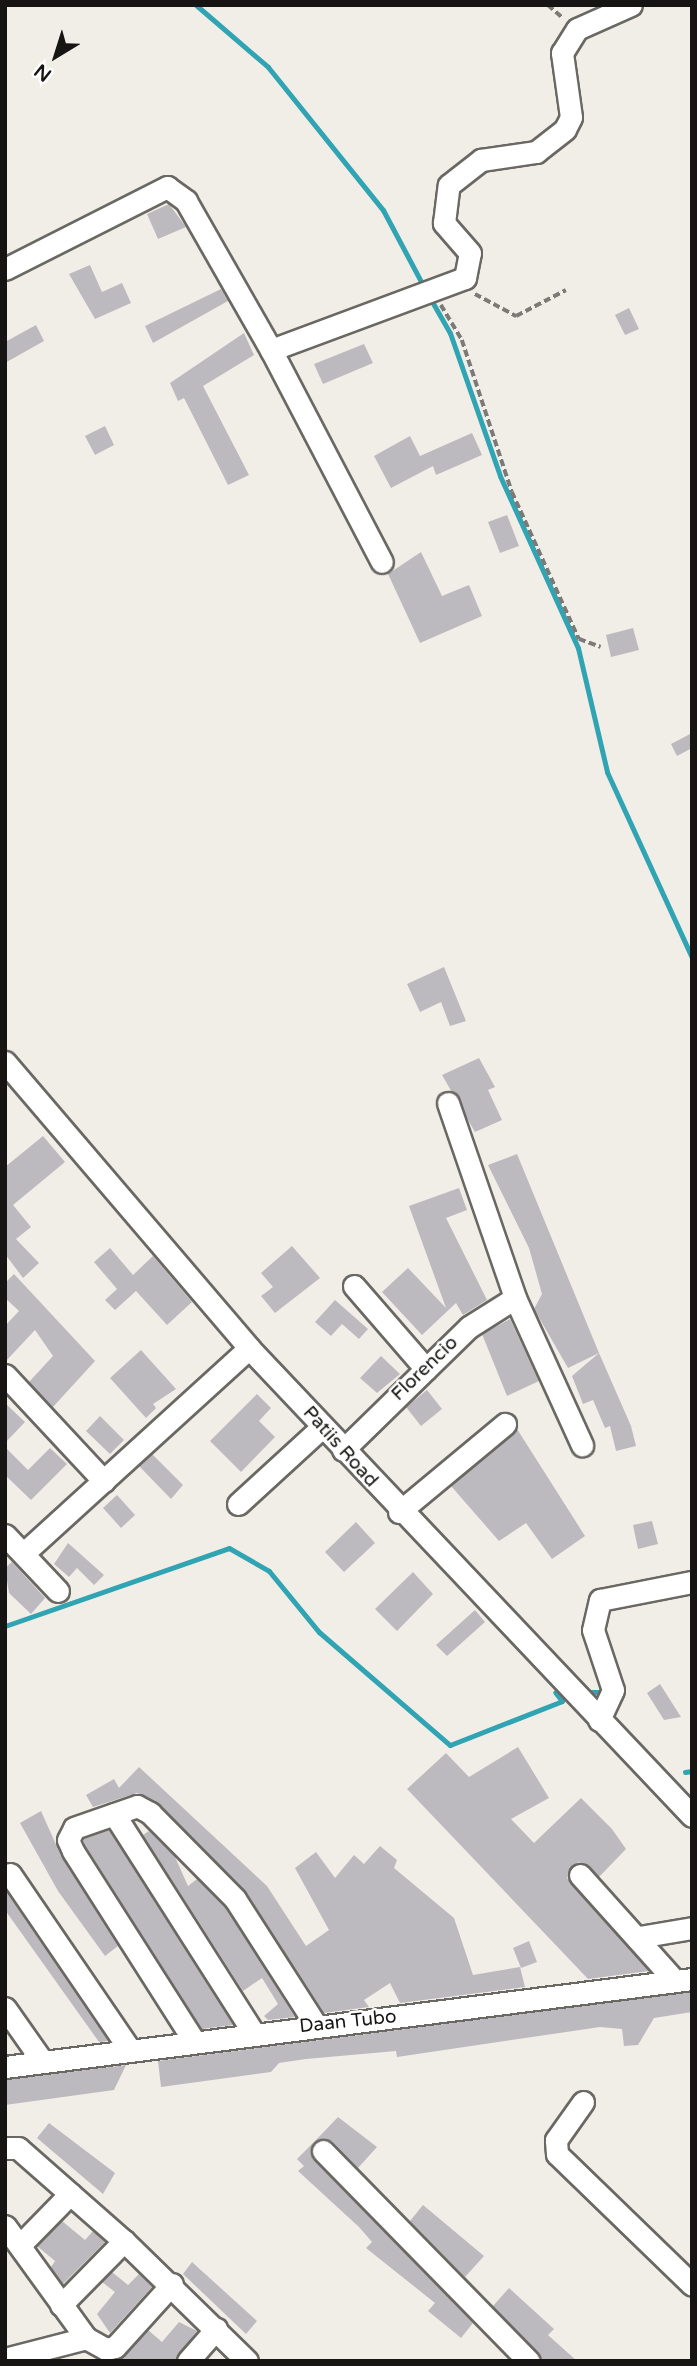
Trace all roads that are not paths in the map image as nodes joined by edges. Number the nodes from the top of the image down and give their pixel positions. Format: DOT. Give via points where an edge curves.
graph roads {
  1 [pos="631,5"];
  2 [pos="5,269"];
  3 [pos="271,350"];
  4 [pos="382,562"];
  5 [pos="5,1062"];
  6 [pos="448,1103"];
  7 [pos="354,1286"];
  8 [pos="515,1298"];
  9 [pos="249,1348"];
  10 [pos="426,1369"];
  11 [pos="5,1375"];
  12 [pos="505,1424"];
  13 [pos="323,1427"];
  14 [pos="582,1445"];
  15 [pos="343,1450"];
  16 [pos="104,1481"];
  17 [pos="238,1504"];
  18 [pos="399,1512"];
  19 [pos="5,1535"];
  20 [pos="24,1553"];
  21 [pos="692,1582"];
  22 [pos="58,1591"];
  23 [pos="599,1720"];
  24 [pos="114,1814"];
  25 [pos="692,1816"];
  26 [pos="10,1874"];
  27 [pos="580,1875"];
  28 [pos="692,1928"];
  29 [pos="639,1937"];
  30 [pos="683,1980"];
  31 [pos="5,2008"];
  32 [pos="316,2025"];
  33 [pos="253,2032"];
  34 [pos="194,2041"];
  35 [pos="130,2050"];
  36 [pos="43,2062"];
  37 [pos="5,2067"];
  38 [pos="583,2102"];
  39 [pos="5,2148"];
  40 [pos="323,2151"];
  41 [pos="70,2194"];
  42 [pos="5,2226"];
  43 [pos="124,2241"];
  44 [pos="22,2243"];
  45 [pos="172,2284"];
  46 [pos="692,2285"];
  47 [pos="61,2305"];
  48 [pos="216,2329"];
  49 [pos="86,2338"];
  50 [pos="5,2358"];
  51 [pos="188,2361"];
  52 [pos="247,2361"];
  53 [pos="529,2361"];
  1 -- 3 [label="street" via="578,29 562,53 571,117 565,129 536,152 481,160 449,185 443,223 470,253 464,278"];
  2 -- 3 [label="street" via="167,187 186,201"];
  3 -- 4 [label="street"];
  5 -- 9 [label="street, Patiis Road"];
  6 -- 8 [label="street"];
  7 -- 10 [label="street"];
  8 -- 10 [label="street, Florencio" via="468,1327"];
  8 -- 14 [label="street"];
  9 -- 13 [label="street, Patiis Road"];
  9 -- 16 [label="street"];
  10 -- 15 [label="street, Florencio"];
  11 -- 16 [label="street"];
  12 -- 18 [label="street"];
  13 -- 15 [label="street, Patiis Road"];
  13 -- 17 [label="street"];
  15 -- 18 [label="street, Patiis Road"];
  16 -- 20 [label="street"];
  18 -- 23 [label="street, Patiis Road"];
  19 -- 20 [label="street"];
  20 -- 22 [label="street"];
  21 -- 23 [label="street" via="600,1600 593,1630 613,1690"];
  23 -- 25 [label="street, Patiis Road"];
  24 -- 32 [label="street" via="142,1807 224,1887"];
  24 -- 33 [label="street"];
  24 -- 34 [label="street" via="74,1828 68,1840"];
  26 -- 35 [label="street"];
  27 -- 29 [label="street"];
  28 -- 29 [label="street"];
  29 -- 30 [label="street"];
  30 -- 32 [label="street, Daan Tubo"];
  31 -- 36 [label="street"];
  32 -- 33 [label="street, Daan Tubo"];
  33 -- 34 [label="street, Daan Tubo"];
  34 -- 35 [label="street, Daan Tubo"];
  35 -- 36 [label="street, Daan Tubo"];
  36 -- 37 [label="street, Daan Tubo"];
  38 -- 46 [label="street" via="556,2140 557,2154"];
  39 -- 41 [label="street" via="18,2148"];
  40 -- 53 [label="street"];
  41 -- 43 [label="street"];
  41 -- 44 [label="street"];
  42 -- 44 [label="street"];
  43 -- 45 [label="street"];
  43 -- 47 [label="street"];
  44 -- 47 [label="street"];
  45 -- 48 [label="street"];
  45 -- 49 [label="street" via="115,2347"];
  47 -- 49 [label="street"];
  48 -- 51 [label="street"];
  48 -- 52 [label="street"];
  49 -- 50 [label="street"];
}
